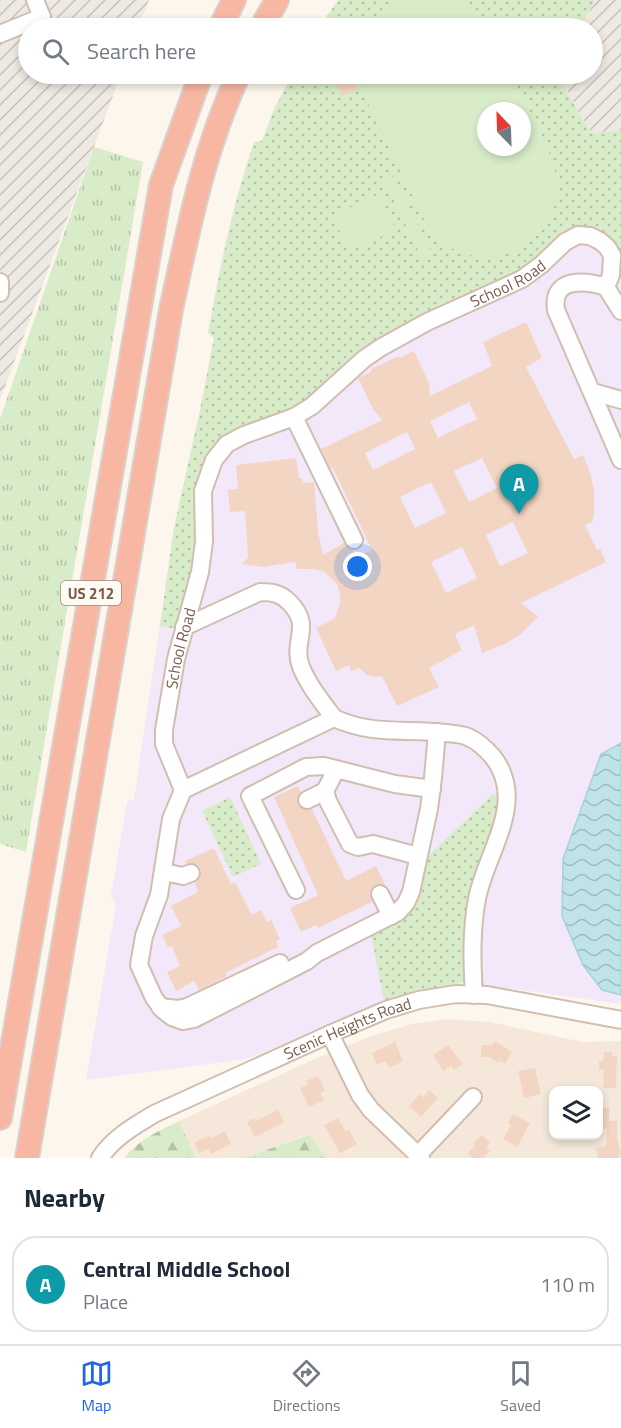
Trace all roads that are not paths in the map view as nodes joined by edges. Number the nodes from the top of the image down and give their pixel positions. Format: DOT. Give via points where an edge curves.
graph roads {
  1 [pos="35,0"];
  2 [pos="234,0"];
  3 [pos="277,0"];
  4 [pos="39,18"];
  5 [pos="225,18"];
  6 [pos="267,18"];
  7 [pos="18,26"];
  8 [pos="0,33"];
  9 [pos="197,84"];
  10 [pos="235,84"];
  11 [pos="0,282"];
  12 [pos="606,287"];
  13 [pos="0,293"];
  14 [pos="621,311"];
  15 [pos="593,392"];
  16 [pos="621,400"];
  17 [pos="294,417"];
  18 [pos="621,460"];
  19 [pos="354,540"];
  20 [pos="184,627"];
  21 [pos="334,718"];
  22 [pos="437,732"];
  23 [pos="336,770"];
  24 [pos="432,789"];
  25 [pos="183,790"];
  26 [pos="326,791"];
  27 [pos="307,800"];
  28 [pos="418,856"];
  29 [pos="163,872"];
  30 [pos="191,873"];
  31 [pos="296,890"];
  32 [pos="380,894"];
  33 [pos="391,916"];
  34 [pos="474,995"];
  35 [pos="621,1020"];
  36 [pos="330,1034"];
  37 [pos="38,1097"];
  38 [pos="473,1097"];
  39 [pos="0,1118"];
  40 [pos="420,1157"];
  41 [pos="27,1158"];
  42 [pos="34,1158"];
  43 [pos="100,1158"];
  1 -- 4 [label="street"];
  2 -- 5 [label="highway"];
  3 -- 6 [label="highway"];
  7 -- 8 [label="street"];
  9 -- 39 [label="highway, US 212" via="161,185"];
  10 -- 37 [label="highway, US 212" via="212,141 194,204 171,310"];
  11 -- 13 [label="street"];
  12 -- 14 [label="street"];
  12 -- 15 [label="street" via="590,282 569,284 555,300"];
  12 -- 17 [label="street, School Road" via="612,255 600,241 578,235 522,279 380,348"];
  15 -- 16 [label="street"];
  15 -- 18 [label="street"];
  17 -- 19 [label="street"];
  17 -- 20 [label="street, School Road" via="227,444 214,460 203,491 200,572"];
  20 -- 21 [label="street" via="260,592 282,596 300,613 300,665"];
  20 -- 25 [label="street, School Road" via="164,730 164,744"];
  21 -- 22 [label="street" via="377,731"];
  21 -- 25 [label="street"];
  22 -- 24 [label="street"];
  22 -- 34 [label="street" via="467,736 486,749 503,773 507,789 505,817 477,899 472,952"];
  23 -- 24 [label="street"];
  23 -- 26 [label="street"];
  23 -- 31 [label="street" via="312,766 275,789 250,796"];
  24 -- 28 [label="street"];
  25 -- 29 [label="street" via="171,819"];
  26 -- 27 [label="street"];
  26 -- 28 [label="street" via="350,844 373,844"];
  28 -- 33 [label="street" via="411,892 406,903"];
  29 -- 30 [label="street" via="183,876"];
  29 -- 33 [label="street" via="139,965 160,1007 183,1021 195,1019"];
  32 -- 33 [label="street"];
  34 -- 35 [label="street, Scenic Heights Road"];
  34 -- 36 [label="street, Scenic Heights Road" via="436,996 406,1003"];
  36 -- 40 [label="street" via="360,1095"];
  36 -- 43 [label="street, Scenic Heights Road" via="147,1118 116,1140"];
  37 -- 41 [label="highway, US 212"];
  37 -- 42 [label="highway"];
  38 -- 40 [label="street"];
}
